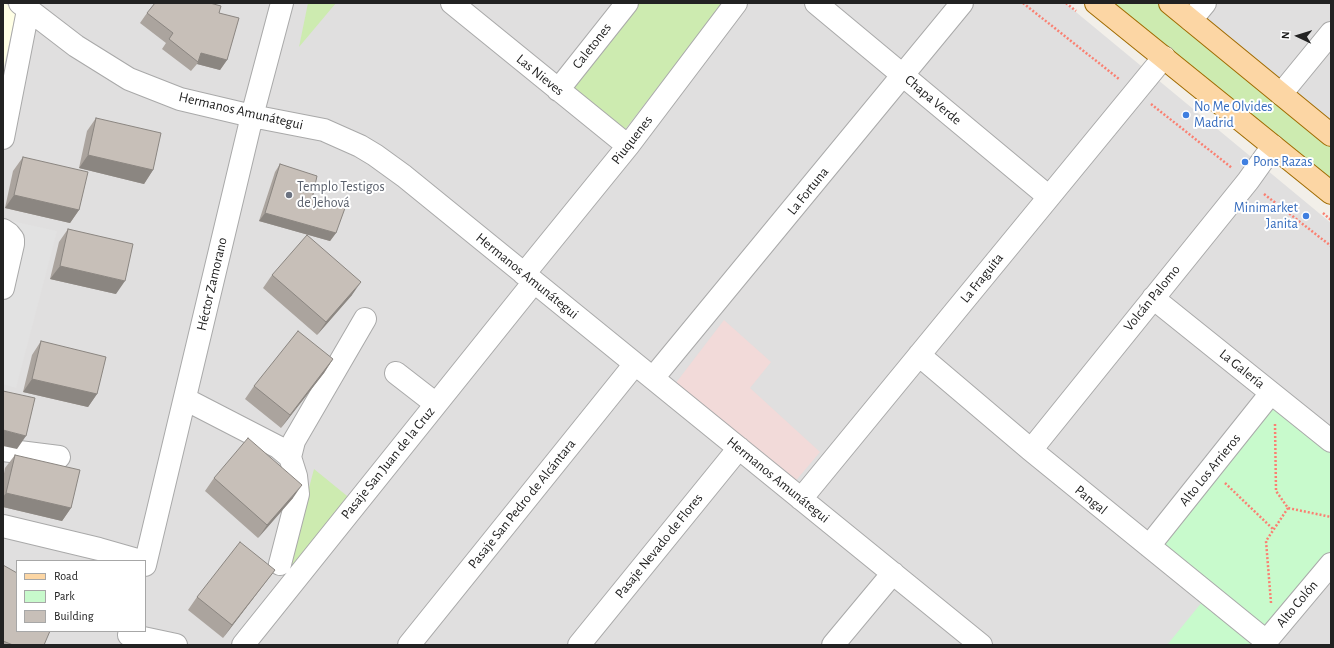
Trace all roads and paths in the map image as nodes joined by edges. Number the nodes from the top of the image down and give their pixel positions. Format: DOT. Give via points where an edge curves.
graph roads {
  1 [pos="282,3"];
  2 [pos="452,3"];
  3 [pos="626,3"];
  4 [pos="736,3"];
  5 [pos="816,3"];
  6 [pos="962,3"];
  7 [pos="1023,3"];
  8 [pos="1096,3"];
  9 [pos="1170,3"];
  10 [pos="1205,3"];
  11 [pos="24,6"];
  12 [pos="1191,20"];
  13 [pos="1331,33"];
  14 [pos="1164,57"];
  15 [pos="903,75"];
  16 [pos="558,90"];
  17 [pos="1136,92"];
  18 [pos="1281,94"];
  19 [pos="252,116"];
  20 [pos="1331,135"];
  21 [pos="3,138"];
  22 [pos="628,146"];
  23 [pos="1273,146"];
  24 [pos="1248,181"];
  25 [pos="1331,193"];
  26 [pos="1049,197"];
  27 [pos="3,230"];
  28 [pos="1331,246"];
  29 [pos="529,278"];
  30 [pos="3,288"];
  31 [pos="1152,298"];
  32 [pos="365,319"];
  33 [pos="918,355"];
  34 [pos="635,364"];
  35 [pos="396,372"];
  36 [pos="653,378"];
  37 [pos="1274,395"];
  38 [pos="185,399"];
  39 [pos="436,404"];
  40 [pos="1331,441"];
  41 [pos="739,448"];
  42 [pos="3,450"];
  43 [pos="1031,450"];
  44 [pos="59,457"];
  45 [pos="290,457"];
  46 [pos="1209,471"];
  47 [pos="801,498"];
  48 [pos="1288,508"];
  49 [pos="1331,517"];
  50 [pos="3,526"];
  51 [pos="1274,530"];
  52 [pos="1149,546"];
  53 [pos="134,560"];
  54 [pos="145,560"];
  55 [pos="280,564"];
  56 [pos="1331,564"];
  57 [pos="892,573"];
  58 [pos="129,637"];
  59 [pos="1268,639"];
  60 [pos="176,645"];
  61 [pos="243,645"];
  62 [pos="409,645"];
  63 [pos="579,645"];
  64 [pos="833,645"];
  65 [pos="981,645"];
  1 -- 19 [label="street, Héctor Zamorano"];
  2 -- 16 [label="street, Las Nieves"];
  3 -- 16 [label="street, Caletones"];
  4 -- 22 [label="street, Piuquenes"];
  5 -- 15 [label="street, Chapa Verde"];
  6 -- 15 [label="street, La Fortuna"];
  7 -- 17 [label="path"];
  8 -- 14 [label="main road"];
  9 -- 12 [label="main road"];
  10 -- 12 [label="street"];
  11 -- 19 [label="street, Hermanos Amunátegui" via="76,46 129,79 180,99"];
  11 -- 21 [label="street"];
  12 -- 18 [label="main road"];
  13 -- 18 [label="street"];
  14 -- 17 [label="street, La Fraguita"];
  14 -- 23 [label="main road"];
  15 -- 26 [label="street, Chapa Verde"];
  15 -- 36 [label="street, La Fortuna"];
  16 -- 22 [label="street, Las Nieves"];
  17 -- 24 [label="path"];
  17 -- 26 [label="street, La Fraguita"];
  18 -- 20 [label="main road"];
  19 -- 29 [label="street, Hermanos Amunátegui" via="324,130 360,146 375,155"];
  19 -- 38 [label="street, Héctor Zamorano"];
  22 -- 29 [label="street, Piuquenes"];
  23 -- 24 [label="street, Volcán Palomo"];
  23 -- 25 [label="main road"];
  24 -- 28 [label="path"];
  24 -- 31 [label="street, Volcán Palomo"];
  26 -- 33 [label="street, La Fraguita"];
  27 -- 30 [label="street" via="13,239 13,244"];
  29 -- 34 [label="street, Hermanos Amunátegui"];
  29 -- 39 [label="street, Pasaje San Juan de la Cruz"];
  31 -- 37 [label="street, La Galería"];
  31 -- 43 [label="street, Volcán Palomo"];
  32 -- 45 [label="street" via="294,441"];
  33 -- 43 [label="street, Pangal"];
  33 -- 47 [label="street, La Fraguita"];
  34 -- 36 [label="street, Hermanos Amunátegui"];
  34 -- 62 [label="street, Pasaje San Pedro de Alcántara"];
  35 -- 39 [label="street"];
  36 -- 41 [label="street, Hermanos Amunátegui"];
  37 -- 40 [label="street, La Galería"];
  37 -- 46 [label="street, Alto Los Arrieros"];
  37 -- 48 [label="path" via="1276,491"];
  38 -- 45 [label="street" via="278,447"];
  38 -- 54 [label="street, Héctor Zamorano"];
  39 -- 61 [label="street, Pasaje San Juan de la Cruz"];
  41 -- 47 [label="street, Hermanos Amunátegui"];
  41 -- 63 [label="street, Pasaje Nevado de Flores"];
  42 -- 44 [label="street"];
  43 -- 52 [label="street, Pangal"];
  45 -- 55 [label="street" via="298,494"];
  46 -- 51 [label="path"];
  46 -- 52 [label="street, Alto Los Arrieros"];
  47 -- 57 [label="street, Hermanos Amunátegui"];
  48 -- 49 [label="path"];
  48 -- 51 [label="path"];
  50 -- 53 [label="street"];
  51 -- 59 [label="path" via="1266,541 1272,622"];
  52 -- 59 [label="street, Pangal"];
  56 -- 59 [label="street, Alto Colón"];
  57 -- 64 [label="street"];
  57 -- 65 [label="street, Hermanos Amunátegui"];
  58 -- 60 [label="street"];
}
